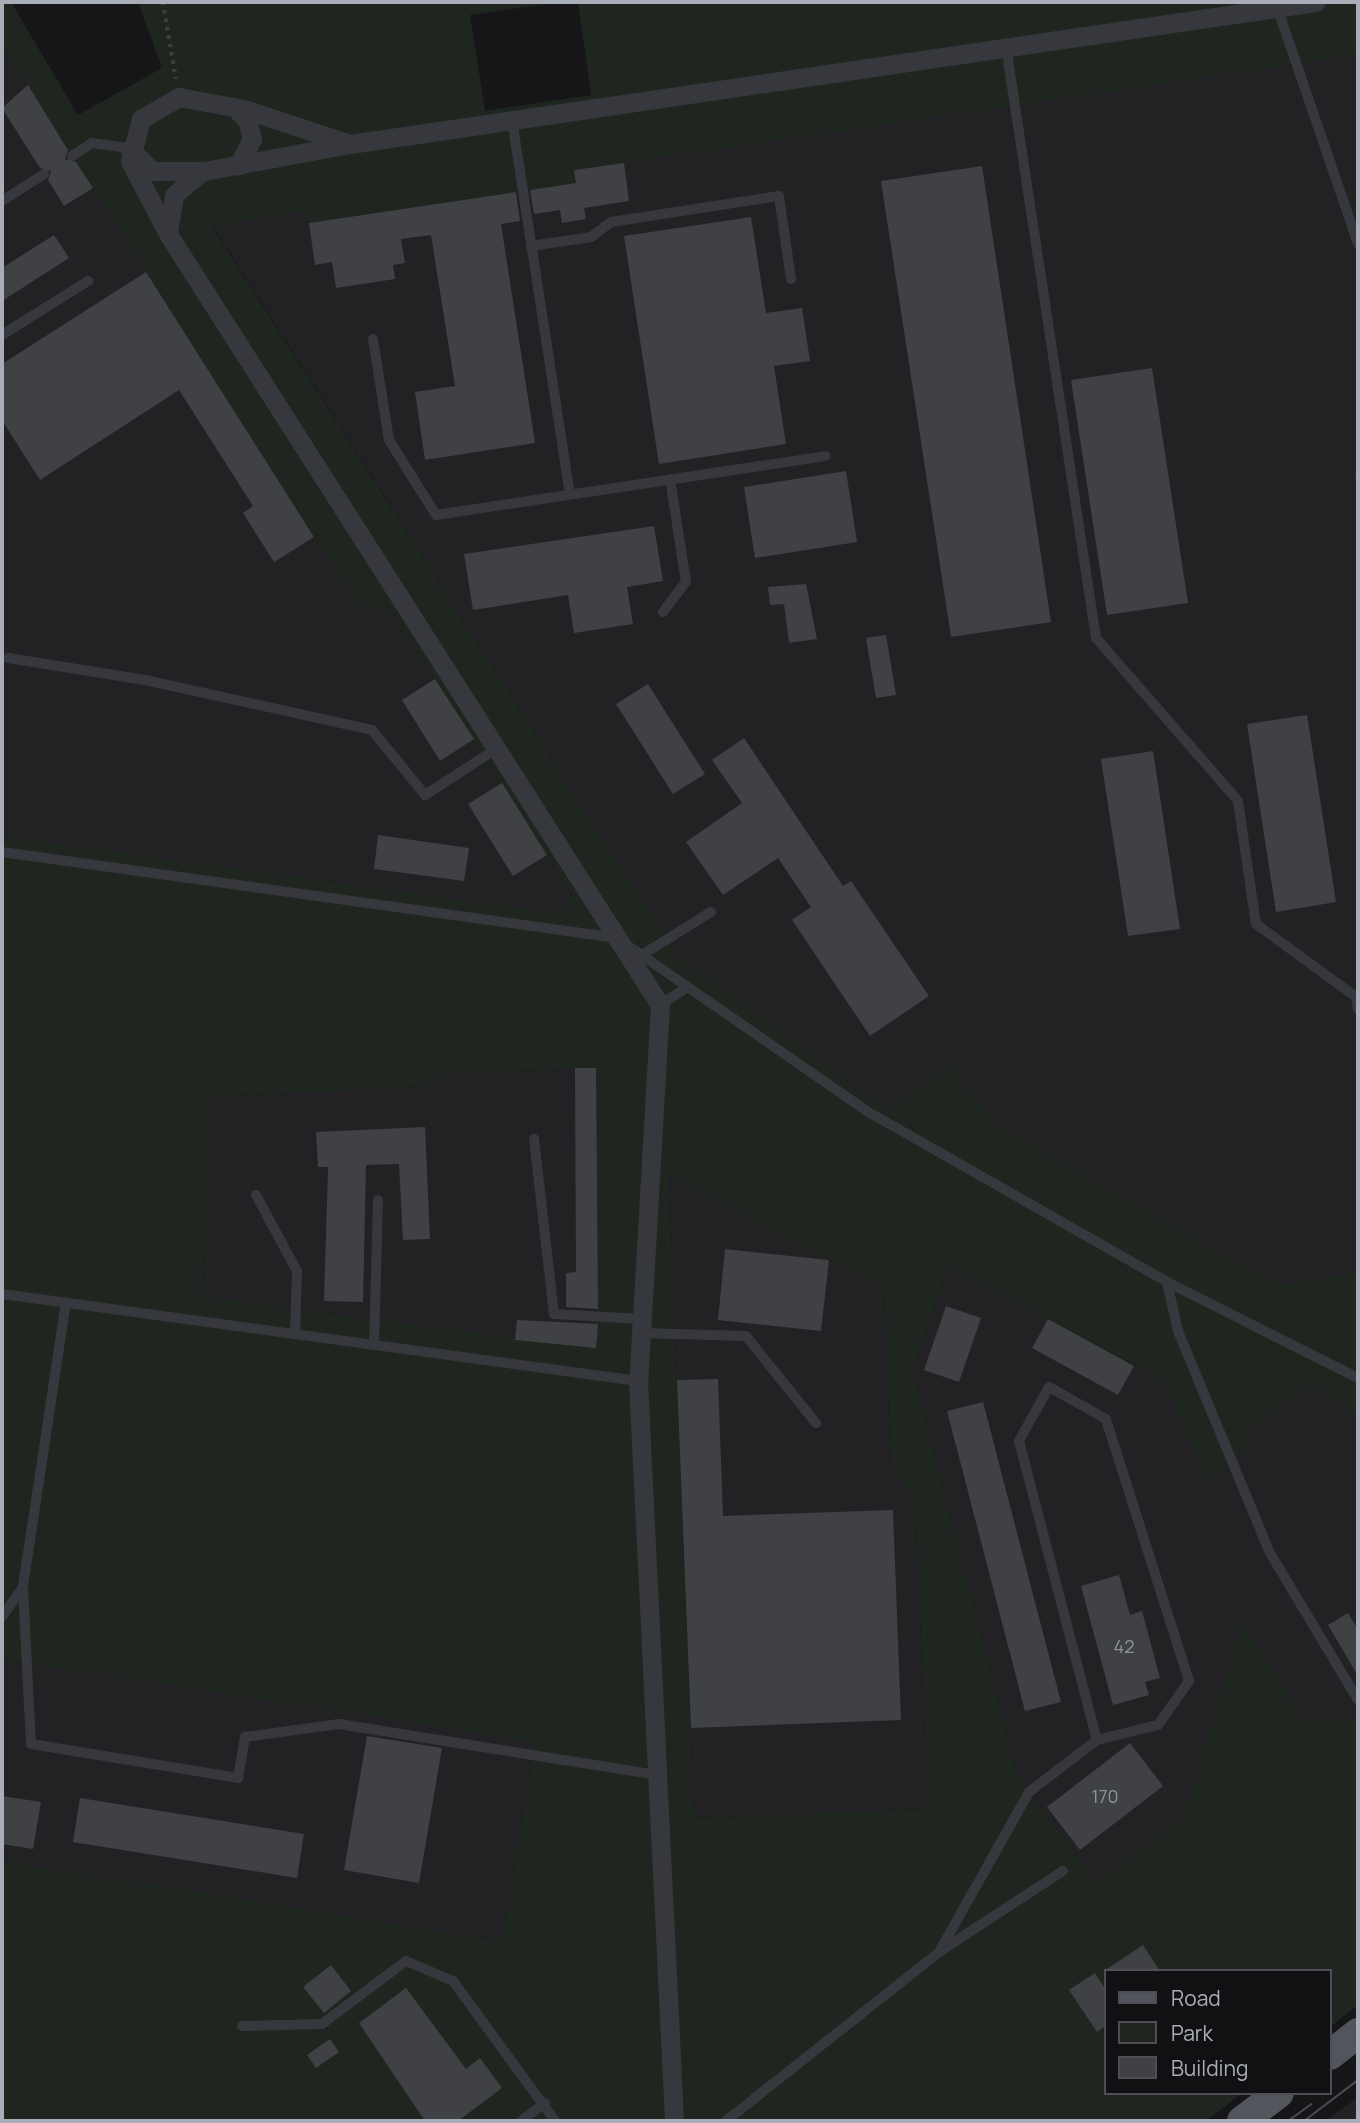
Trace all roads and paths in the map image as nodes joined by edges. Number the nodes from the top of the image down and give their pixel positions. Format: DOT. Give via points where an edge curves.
graph roads {
  1 [pos="163,2"];
  2 [pos="1316,2"];
  3 [pos="1276,6"];
  4 [pos="1006,47"];
  5 [pos="178,97"];
  6 [pos="233,107"];
  7 [pos="512,120"];
  8 [pos="350,144"];
  9 [pos="129,148"];
  10 [pos="72,156"];
  11 [pos="237,165"];
  12 [pos="204,171"];
  13 [pos="44,174"];
  14 [pos="5,195"];
  15 [pos="168,234"];
  16 [pos="1358,243"];
  17 [pos="531,246"];
  18 [pos="791,279"];
  19 [pos="88,281"];
  20 [pos="2,335"];
  21 [pos="373,339"];
  22 [pos="826,456"];
  23 [pos="670,479"];
  24 [pos="569,495"];
  25 [pos="663,612"];
  26 [pos="8,658"];
  27 [pos="496,749"];
  28 [pos="2,852"];
  29 [pos="711,912"];
  30 [pos="617,938"];
  31 [pos="637,959"];
  32 [pos="688,987"];
  33 [pos="660,1005"];
  34 [pos="1358,1009"];
  35 [pos="534,1139"];
  36 [pos="256,1195"];
  37 [pos="378,1200"];
  38 [pos="1167,1282"];
  39 [pos="2,1293"];
  40 [pos="66,1302"];
  41 [pos="641,1326"];
  42 [pos="295,1334"];
  43 [pos="374,1345"];
  44 [pos="1358,1378"];
  45 [pos="638,1381"];
  46 [pos="816,1423"];
  47 [pos="23,1587"];
  48 [pos="2,1617"];
  49 [pos="1358,1700"];
  50 [pos="1097,1740"];
  51 [pos="657,1775"];
  52 [pos="1063,1871"];
  53 [pos="939,1952"];
  54 [pos="242,2026"];
  55 [pos="1358,2033"];
  56 [pos="1332,2052"];
  57 [pos="1276,2095"];
  58 [pos="545,2103"];
  59 [pos="521,2121"];
  60 [pos="555,2121"];
  61 [pos="674,2121"];
  62 [pos="726,2121"];
  63 [pos="1242,2121"];
  1 -- 5 [label="path"];
  2 -- 3 [label="street"];
  3 -- 4 [label="street"];
  3 -- 16 [label="lane"];
  4 -- 7 [label="street"];
  4 -- 34 [label="lane" via="1096,638 1237,801 1256,923 1356,997"];
  5 -- 6 [label="street"];
  5 -- 9 [label="street" via="149,110"];
  6 -- 8 [label="street"];
  6 -- 11 [label="street" via="251,129 249,149"];
  7 -- 8 [label="street"];
  7 -- 17 [label="lane"];
  8 -- 11 [label="street"];
  9 -- 10 [label="lane" via="92,143"];
  9 -- 12 [label="street" via="152,171"];
  9 -- 15 [label="street" via="139,186"];
  11 -- 12 [label="street"];
  12 -- 15 [label="street" via="174,195"];
  13 -- 14 [label="lane"];
  15 -- 27 [label="street"];
  17 -- 18 [label="lane" via="591,237 611,222 779,196"];
  17 -- 24 [label="lane"];
  19 -- 20 [label="lane"];
  21 -- 24 [label="lane" via="389,440 436,515"];
  22 -- 23 [label="lane"];
  23 -- 24 [label="lane"];
  23 -- 25 [label="lane" via="686,582"];
  26 -- 27 [label="lane" via="145,680 372,730 425,795"];
  27 -- 30 [label="street"];
  28 -- 30 [label="lane"];
  29 -- 31 [label="lane"];
  30 -- 31 [label="street"];
  31 -- 32 [label="lane"];
  31 -- 33 [label="street"];
  32 -- 33 [label="lane"];
  32 -- 38 [label="lane" via="870,1113"];
  33 -- 41 [label="street"];
  35 -- 41 [label="lane" via="554,1314"];
  36 -- 42 [label="lane" via="296,1271"];
  37 -- 43 [label="lane"];
  38 -- 44 [label="lane"];
  38 -- 49 [label="lane" via="1178,1331 1270,1553"];
  39 -- 40 [label="lane"];
  40 -- 42 [label="lane"];
  40 -- 47 [label="lane"];
  41 -- 45 [label="street"];
  41 -- 46 [label="lane" via="746,1336"];
  42 -- 43 [label="lane"];
  43 -- 45 [label="lane"];
  45 -- 51 [label="street"];
  47 -- 48 [label="lane"];
  47 -- 51 [label="lane" via="31,1744 239,1778 245,1737 339,1724"];
  50 -- 50 [label="lane" via="1157,1725 1189,1681 1106,1419 1049,1387 1019,1441"];
  50 -- 53 [label="lane" via="1029,1792"];
  51 -- 61 [label="street"];
  52 -- 53 [label="lane"];
  53 -- 62 [label="lane"];
  54 -- 58 [label="lane" via="322,2024 406,1961 453,1981"];
  55 -- 56 [label="main road"];
  57 -- 63 [label="main road"];
  58 -- 59 [label="lane"];
  58 -- 60 [label="lane"];
}
